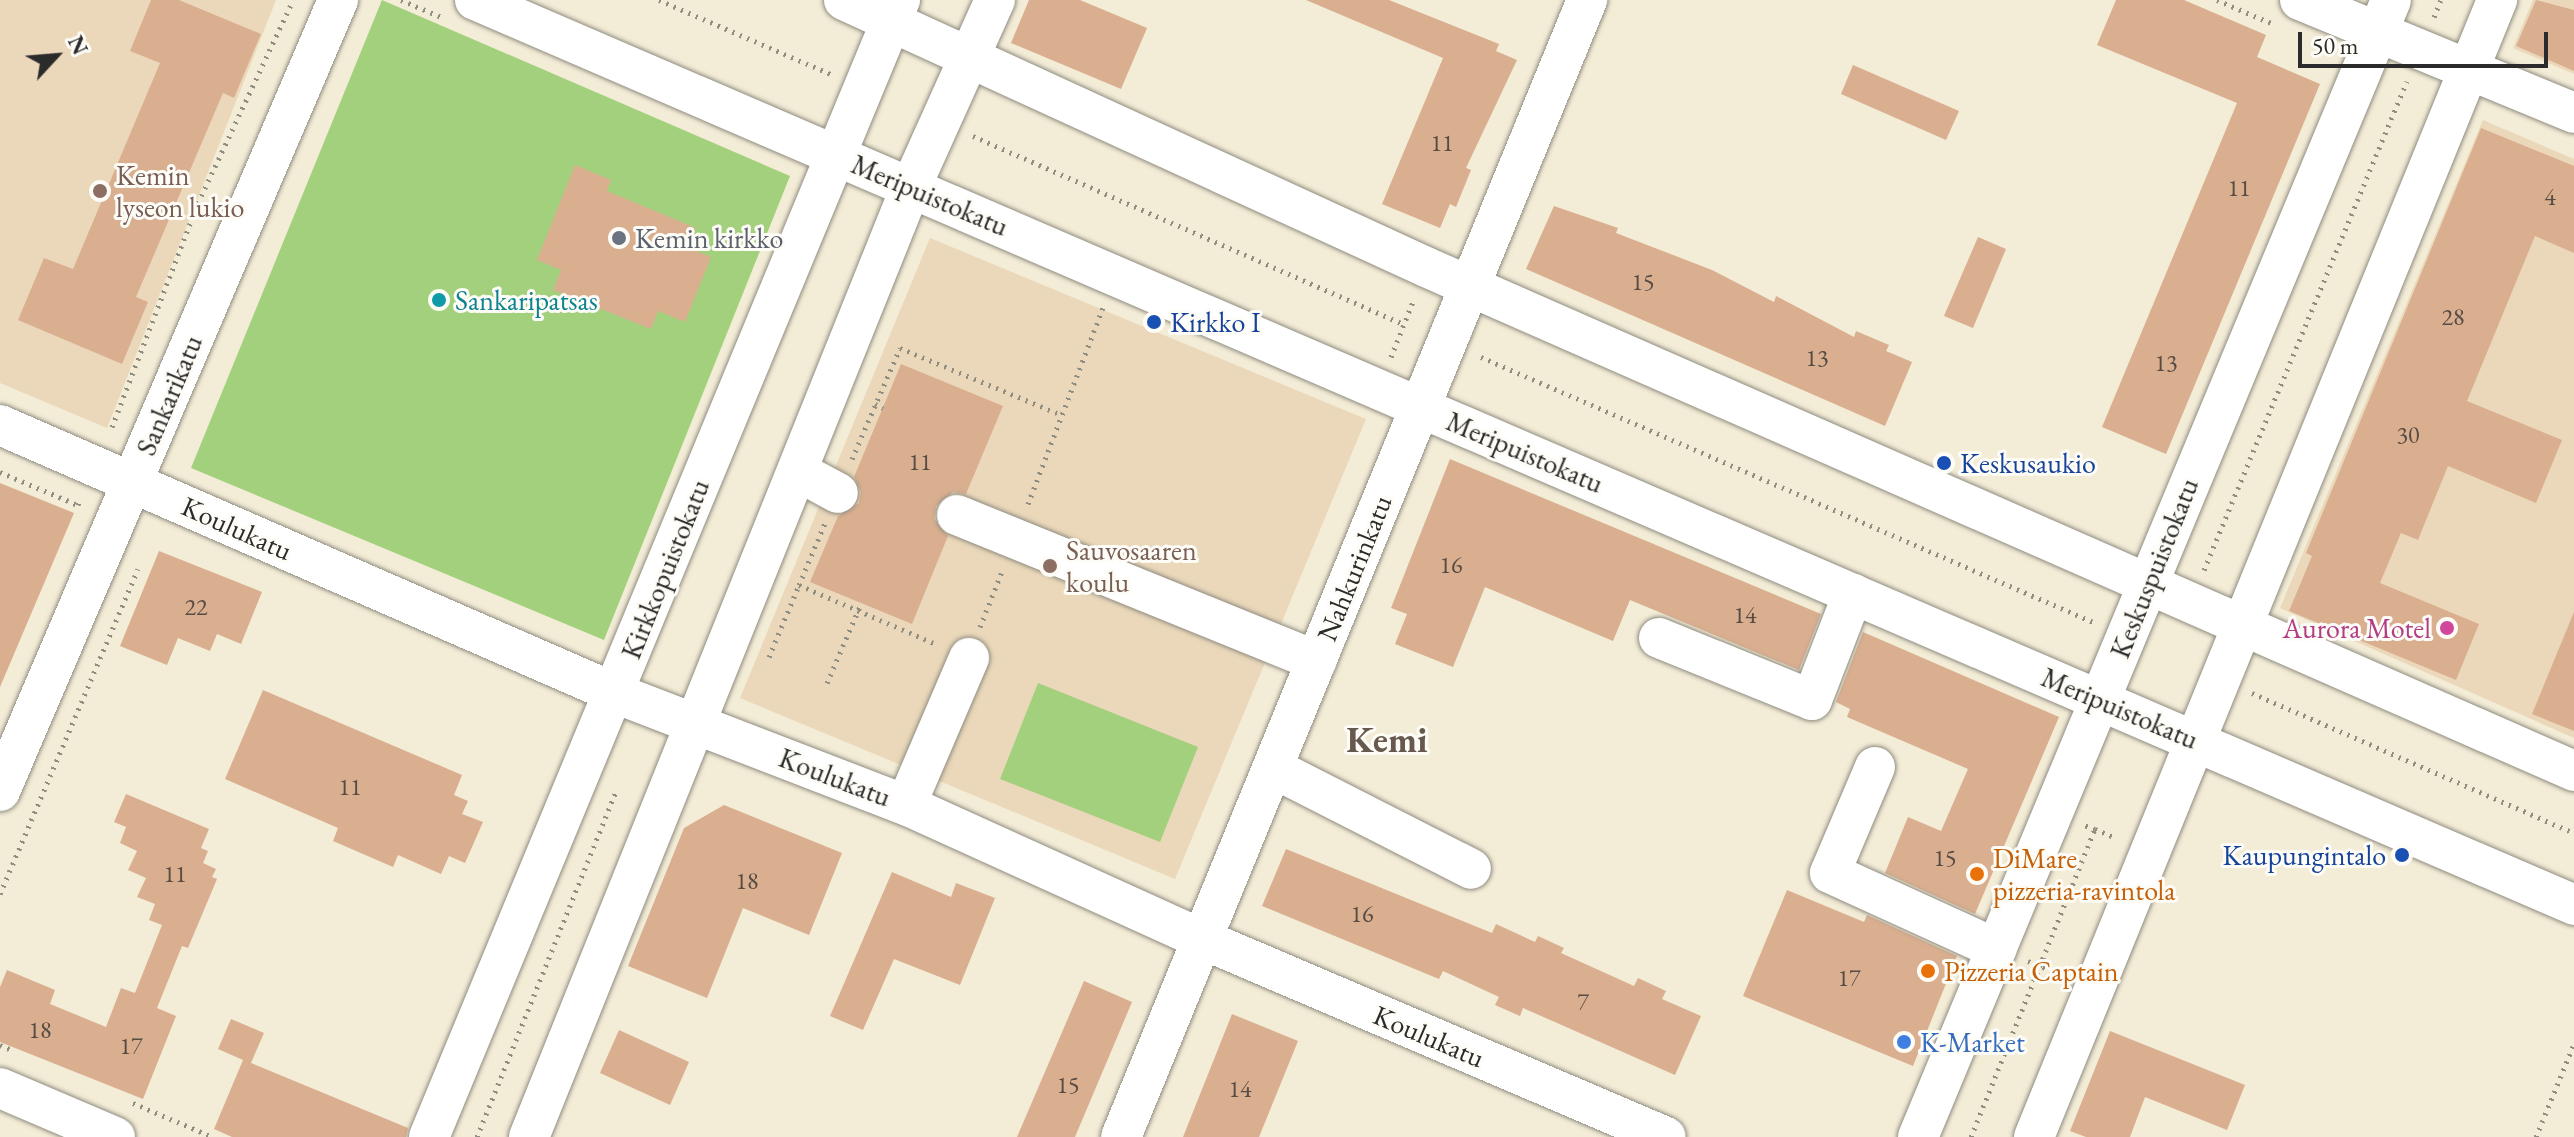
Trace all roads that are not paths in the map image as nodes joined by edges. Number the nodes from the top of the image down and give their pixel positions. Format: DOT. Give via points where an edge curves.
graph roads {
  1 [pos="338,0"];
  2 [pos="475,0"];
  3 [pos="844,0"];
  4 [pos="995,0"];
  5 [pos="1587,0"];
  6 [pos="2300,0"];
  7 [pos="2497,0"];
  8 [pos="896,10"];
  9 [pos="2383,16"];
  10 [pos="971,58"];
  11 [pos="2467,71"];
  12 [pos="2574,113"];
  13 [pos="835,155"];
  14 [pos="910,189"];
  15 [pos="1466,284"];
  16 [pos="1419,406"];
  17 [pos="0,425"];
  18 [pos="799,472"];
  19 [pos="132,481"];
  20 [pos="838,493"];
  21 [pos="957,515"];
  22 [pos="2146,583"];
  23 [pos="1853,594"];
  24 [pos="2243,622"];
  25 [pos="1659,638"];
  26 [pos="969,658"];
  27 [pos="1317,661"];
  28 [pos="615,693"];
  29 [pos="2100,701"];
  30 [pos="697,722"];
  31 [pos="2198,741"];
  32 [pos="1875,767"];
  33 [pos="1273,768"];
  34 [pos="2574,771"];
  35 [pos="0,791"];
  36 [pos="906,805"];
  37 [pos="1471,869"];
  38 [pos="2574,905"];
  39 [pos="1202,939"];
  40 [pos="1997,949"];
  41 [pos="0,1088"];
  42 [pos="115,1137"];
  43 [pos="429,1137"];
  44 [pos="529,1137"];
  45 [pos="1121,1137"];
  46 [pos="1666,1137"];
  47 [pos="1918,1137"];
  48 [pos="2034,1137"];
  1 -- 19 [label="street, Sankarikatu"];
  2 -- 13 [label="street, Meripuistokatu"];
  3 -- 8 [label="street"];
  4 -- 10 [label="street"];
  5 -- 15 [label="street, Nahkurinkatu"];
  6 -- 9 [label="street"];
  7 -- 11 [label="street"];
  8 -- 10 [label="street"];
  8 -- 13 [label="street, Kirkkopuistokatu"];
  9 -- 11 [label="street"];
  9 -- 22 [label="street, Keskuspuistokatu"];
  10 -- 14 [label="street"];
  10 -- 15 [label="street"];
  11 -- 12 [label="street"];
  11 -- 24 [label="street"];
  13 -- 14 [label="street, Meripuistokatu"];
  13 -- 28 [label="street, Kirkkopuistokatu"];
  14 -- 16 [label="street, Meripuistokatu"];
  14 -- 18 [label="street"];
  15 -- 16 [label="street, Nahkurinkatu"];
  15 -- 22 [label="street"];
  16 -- 23 [label="street, Meripuistokatu"];
  16 -- 27 [label="street, Nahkurinkatu"];
  17 -- 19 [label="street, Koulukatu"];
  18 -- 20 [label="street"];
  18 -- 30 [label="street"];
  19 -- 28 [label="street, Koulukatu"];
  19 -- 35 [label="street, Sankarikatu"];
  21 -- 27 [label="street"];
  22 -- 24 [label="street"];
  22 -- 29 [label="street, Keskuspuistokatu"];
  23 -- 25 [label="street" via="1812,700"];
  23 -- 29 [label="street, Meripuistokatu"];
  24 -- 31 [label="street"];
  24 -- 34 [label="street"];
  26 -- 36 [label="street"];
  27 -- 33 [label="street, Nahkurinkatu"];
  28 -- 30 [label="street, Koulukatu"];
  28 -- 43 [label="street, Kirkkopuistokatu"];
  29 -- 31 [label="street, Meripuistokatu"];
  29 -- 40 [label="street, Keskuspuistokatu"];
  30 -- 36 [label="street, Koulukatu"];
  30 -- 44 [label="street"];
  31 -- 38 [label="street, Meripuistokatu"];
  31 -- 48 [label="street"];
  32 -- 40 [label="street" via="1830,873"];
  33 -- 37 [label="street"];
  33 -- 39 [label="street, Nahkurinkatu"];
  36 -- 39 [label="street, Koulukatu"];
  39 -- 45 [label="street, Nahkurinkatu"];
  39 -- 46 [label="street, Koulukatu"];
  40 -- 47 [label="street, Keskuspuistokatu"];
  41 -- 42 [label="street"];
}
